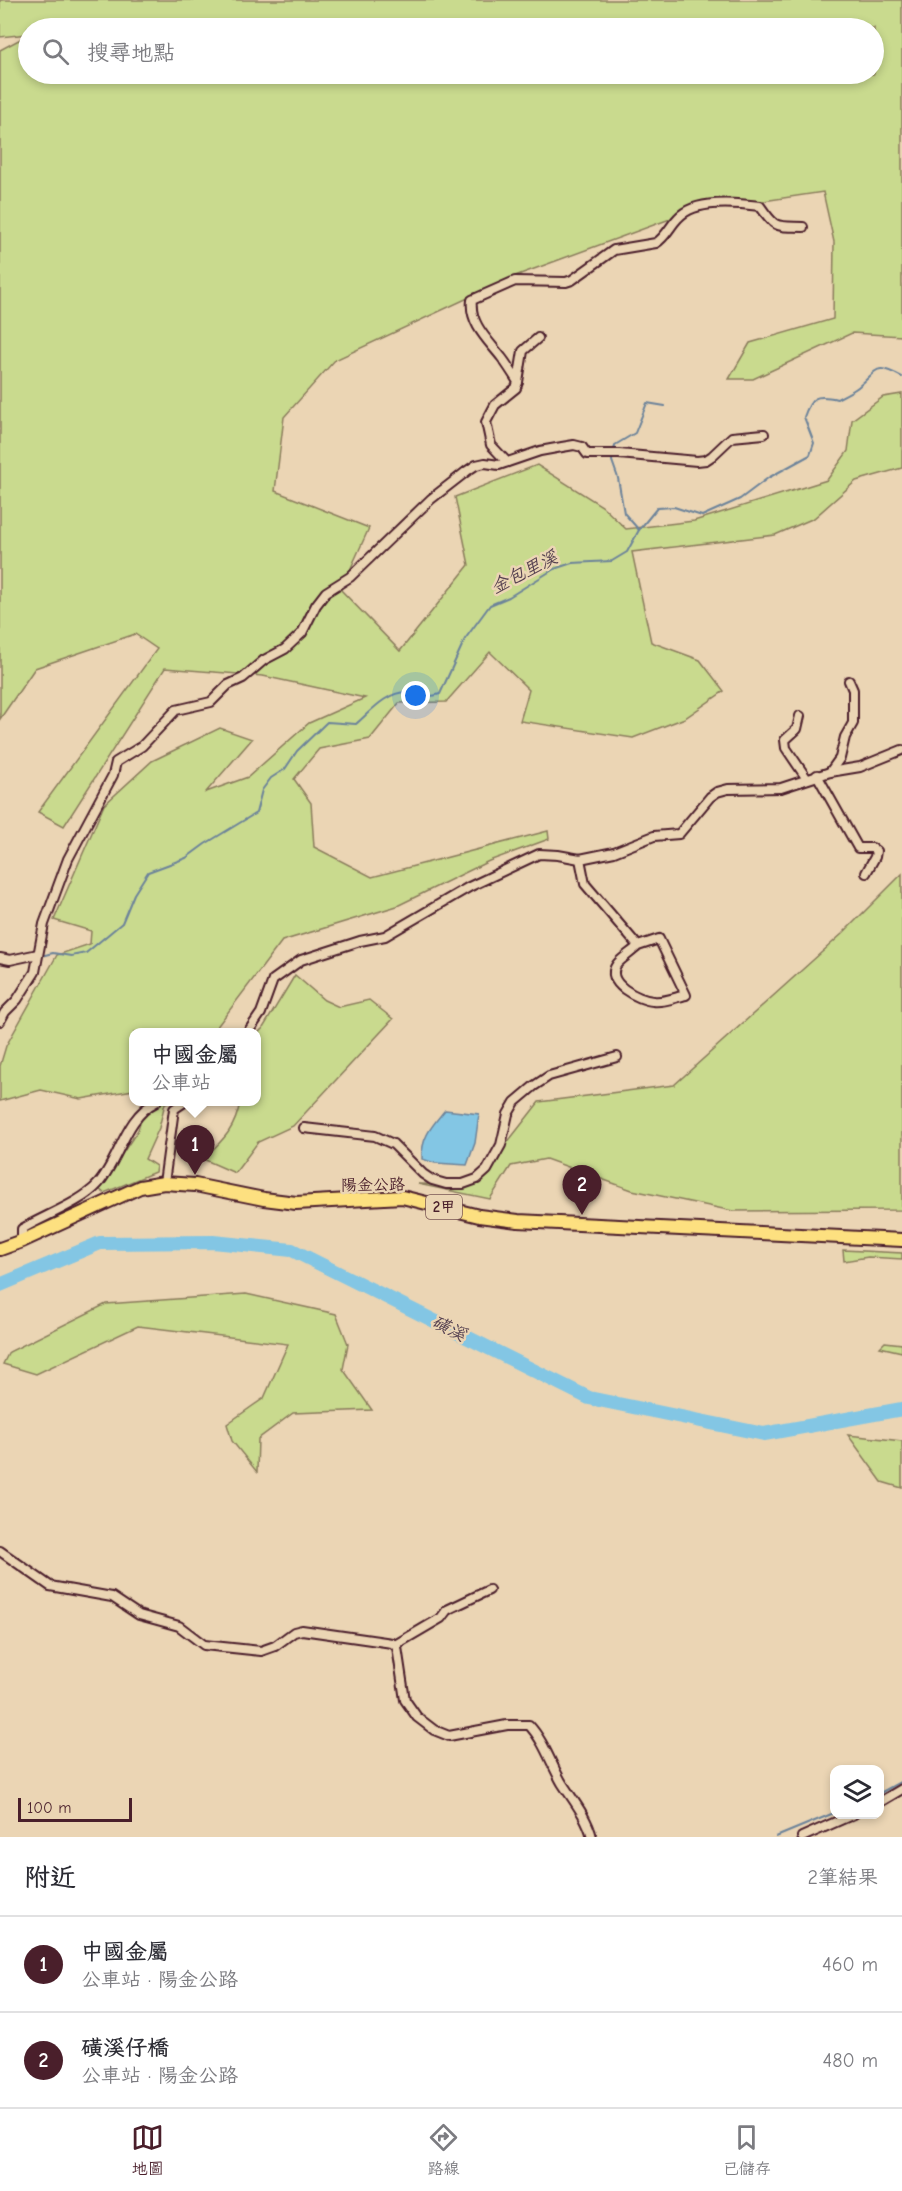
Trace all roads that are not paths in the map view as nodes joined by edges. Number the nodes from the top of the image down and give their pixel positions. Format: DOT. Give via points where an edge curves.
graph roads {
  1 [pos="803,227"];
  2 [pos="538,338"];
  3 [pos="518,382"];
  4 [pos="764,434"];
  5 [pos="507,462"];
  6 [pos="849,681"];
  7 [pos="800,716"];
  8 [pos="902,750"];
  9 [pos="830,772"];
  10 [pos="817,775"];
  11 [pos="807,779"];
  12 [pos="580,860"];
  13 [pos="866,873"];
  14 [pos="638,946"];
  15 [pos="0,958"];
  16 [pos="38,958"];
  17 [pos="0,1021"];
  18 [pos="251,1028"];
  19 [pos="617,1057"];
  20 [pos="147,1106"];
  21 [pos="178,1106"];
  22 [pos="304,1128"];
  23 [pos="164,1183"];
  24 [pos="22,1240"];
  25 [pos="902,1240"];
  26 [pos="0,1248"];
  27 [pos="0,1551"];
  28 [pos="489,1590"];
  29 [pos="395,1645"];
  30 [pos="902,1789"];
  31 [pos="884,1799"];
  32 [pos="845,1819"];
  33 [pos="592,1837"];
  34 [pos="802,1837"];
  1 -- 3 [label="street" via="775,225 760,206 713,203 685,212 656,243 614,250 572,280 515,280 472,300 472,314 479,329"];
  2 -- 3 [label="street" via="523,351"];
  3 -- 5 [label="street" via="495,405 486,422 491,446"];
  4 -- 5 [label="street" via="732,437 706,460 697,461 587,454 574,445"];
  5 -- 16 [label="street" via="476,465 467,471 431,499 350,577 326,592 302,633 285,649 228,685 211,702 176,710 142,746 116,762 68,859 48,910"];
  6 -- 9 [label="street" via="853,690 853,723 840,758"];
  7 -- 11 [label="street" via="797,729 785,740 786,748"];
  8 -- 9 [label="street" via="860,767"];
  9 -- 10 [label="street"];
  10 -- 11 [label="street"];
  10 -- 13 [label="street" via="858,848 876,851"];
  11 -- 12 [label="street" via="781,788 717,792 679,834 654,836"];
  12 -- 14 [label="street" via="585,884"];
  12 -- 18 [label="street" via="538,854 469,887 385,936 302,960 273,980"];
  14 -- 14 [label="street" via="659,939 686,995 654,1002 627,992 615,981 616,965"];
  15 -- 16 [label="street"];
  16 -- 17 [label="street" via="35,972"];
  19 -- 22 [label="street" via="549,1076 534,1086 515,1102 508,1114 501,1145 487,1170 463,1184 432,1180 393,1144 375,1136"];
  20 -- 24 [label="street" via="97,1185 22,1229"];
  21 -- 23 [label="street" via="174,1109"];
  23 -- 24 [label="main road, 陽金公路 / 2甲" via="140,1187"];
  23 -- 25 [label="main road, 陽金公路 / 2甲" via="296,1203 402,1197 479,1216 518,1221"];
  24 -- 26 [label="main road, 陽金公路 / 2甲"];
  27 -- 29 [label="street" via="50,1586 112,1597 139,1615 179,1626 198,1642 214,1648 261,1651 302,1630"];
  28 -- 29 [label="street" via="447,1610 441,1618"];
  29 -- 33 [label="street" via="405,1700 417,1717 434,1730 448,1736 529,1725 590,1827"];
  30 -- 31 [label="street"];
  32 -- 34 [label="street"];
}
